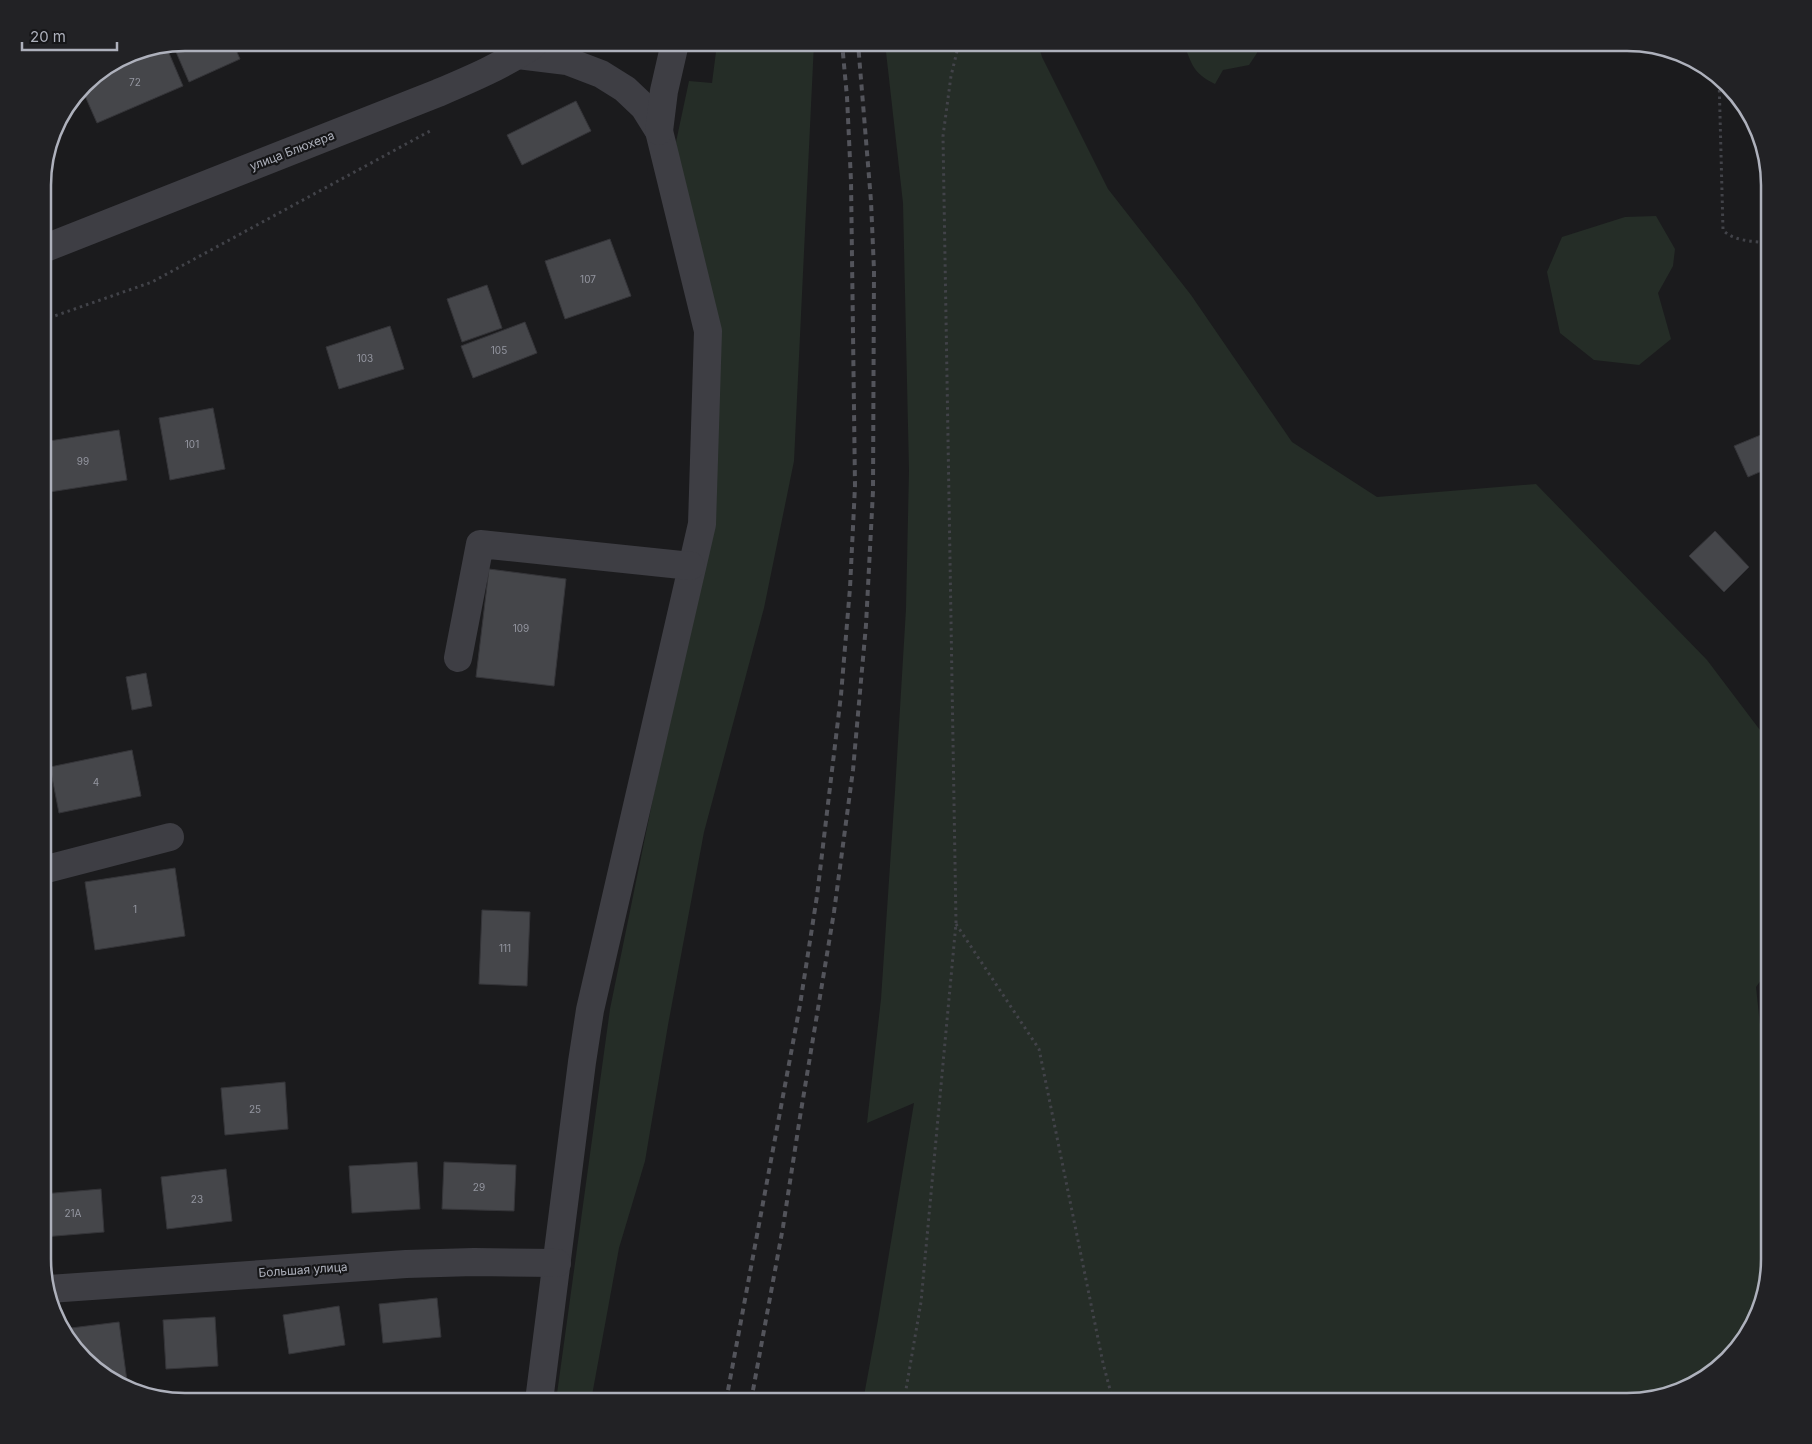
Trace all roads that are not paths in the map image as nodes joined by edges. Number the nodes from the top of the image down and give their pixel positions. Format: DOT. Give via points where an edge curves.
graph roads {
  1 [pos="522,52"];
  2 [pos="536,52"];
  3 [pos="673,52"];
  4 [pos="659,131"];
  5 [pos="52,245"];
  6 [pos="691,566"];
  7 [pos="458,658"];
  8 [pos="170,837"];
  9 [pos="52,868"];
  10 [pos="557,1263"];
  11 [pos="55,1289"];
  12 [pos="541,1393"];
  1 -- 5 [label="street, улица Блюхера" via="438,94"];
  2 -- 4 [label="street" via="601,74 644,107"];
  3 -- 4 [label="street"];
  4 -- 6 [label="street" via="708,331 702,524"];
  6 -- 7 [label="street" via="480,544"];
  6 -- 10 [label="street" via="590,1010"];
  8 -- 9 [label="street"];
  10 -- 11 [label="street, Большая улица" via="406,1264"];
  10 -- 12 [label="street"];
}
